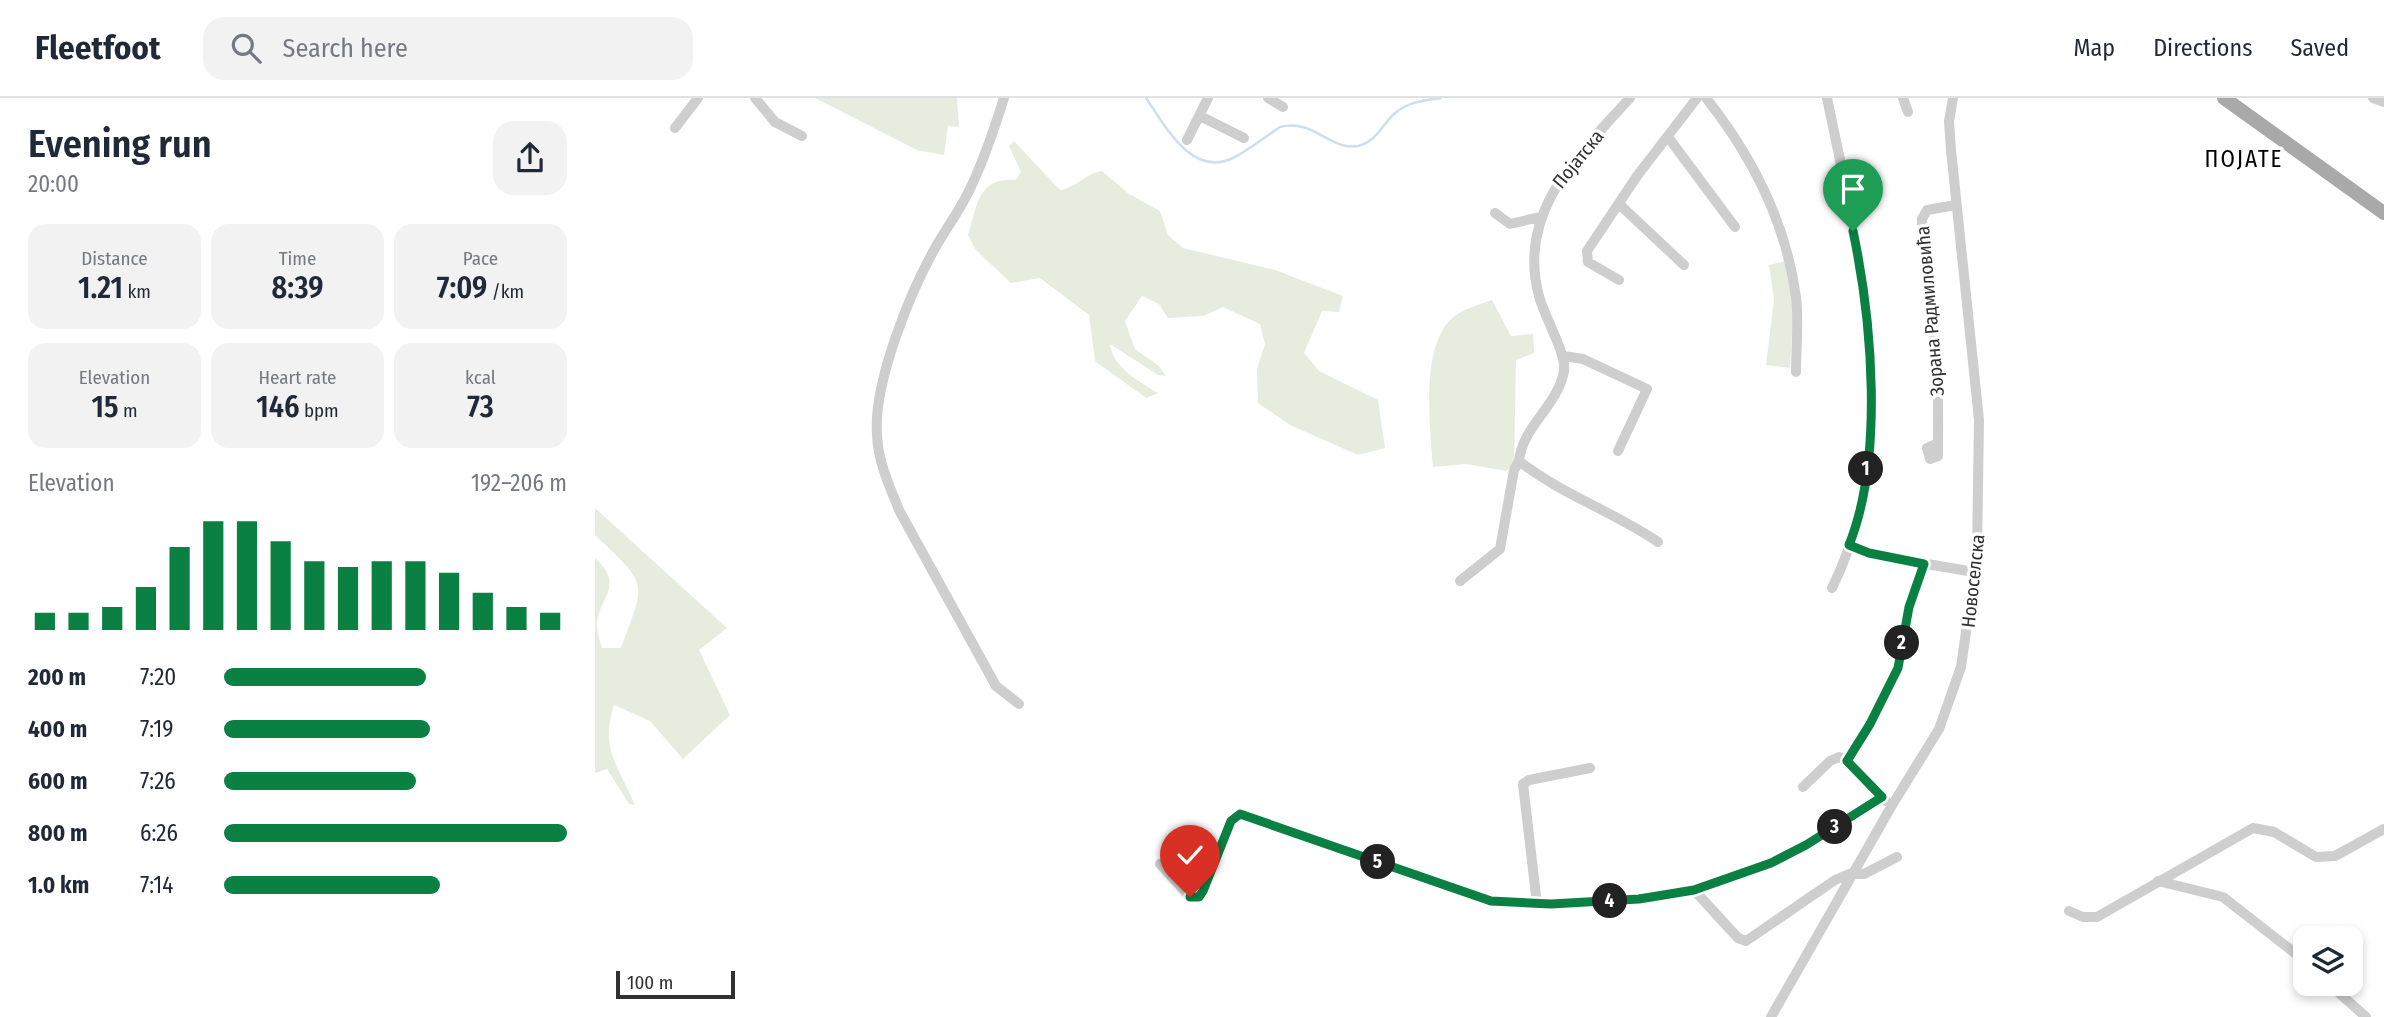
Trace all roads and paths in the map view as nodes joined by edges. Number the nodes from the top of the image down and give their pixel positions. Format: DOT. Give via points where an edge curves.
graph roads {
  1 [pos="698,98"];
  2 [pos="755,98"];
  3 [pos="1004,98"];
  4 [pos="1208,98"];
  5 [pos="1268,98"];
  6 [pos="1630,98"];
  7 [pos="1697,98"];
  8 [pos="1706,98"];
  9 [pos="1827,98"];
  10 [pos="1903,98"];
  11 [pos="1953,98"];
  12 [pos="2224,98"];
  13 [pos="2373,98"];
  14 [pos="2384,102"];
  15 [pos="1283,107"];
  16 [pos="1908,112"];
  17 [pos="1200,116"];
  18 [pos="675,128"];
  19 [pos="802,136"];
  20 [pos="1668,137"];
  21 [pos="1244,138"];
  22 [pos="1187,140"];
  23 [pos="1619,204"];
  24 [pos="1957,205"];
  25 [pos="1495,213"];
  26 [pos="2384,213"];
  27 [pos="1540,217"];
  28 [pos="1735,226"];
  29 [pos="1683,265"];
  30 [pos="1619,280"];
  31 [pos="1563,356"];
  32 [pos="1796,372"];
  33 [pos="1938,443"];
  34 [pos="1618,450"];
  35 [pos="1519,461"];
  36 [pos="1658,542"];
  37 [pos="1849,545"];
  38 [pos="1924,564"];
  39 [pos="1974,572"];
  40 [pos="1460,581"];
  41 [pos="1832,588"];
  42 [pos="1019,704"];
  43 [pos="1847,761"];
  44 [pos="1590,768"];
  45 [pos="1803,787"];
  46 [pos="1882,797"];
  47 [pos="1891,807"];
  48 [pos="2384,829"];
  49 [pos="1897,858"];
  50 [pos="1160,864"];
  51 [pos="1854,873"];
  52 [pos="2158,881"];
  53 [pos="1694,890"];
  54 [pos="1537,904"];
  55 [pos="2069,911"];
  56 [pos="2293,952"];
  57 [pos="2343,996"];
  58 [pos="1772,1017"];
  59 [pos="2367,1017"];
  1 -- 18 [label="street"];
  2 -- 19 [label="street" via="775,122"];
  3 -- 42 [label="street" via="969,191 918,285 888,363 876,437 900,512 996,687"];
  4 -- 17 [label="street"];
  5 -- 15 [label="street"];
  6 -- 27 [label="street, Појатска" via="1569,165"];
  7 -- 20 [label="street"];
  8 -- 32 [label="street" via="1750,162 1787,248 1796,299"];
  9 -- 37 [label="street" via="1860,263 1871,383 1865,492"];
  10 -- 16 [label="street"];
  11 -- 24 [label="street, Новоселска" via="1949,121"];
  12 -- 26 [label="main road"];
  13 -- 14 [label="street"];
  17 -- 21 [label="street"];
  17 -- 22 [label="street"];
  20 -- 23 [label="street"];
  20 -- 28 [label="street"];
  23 -- 29 [label="street"];
  23 -- 30 [label="street" via="1586,255 1588,262"];
  24 -- 33 [label="street, Зорана Радмиловића" via="1927,210 1922,219 1938,380"];
  24 -- 39 [label="street, Новоселска" via="1979,420"];
  25 -- 27 [label="street" via="1510,224"];
  27 -- 31 [label="street, Појатска" via="1535,262 1538,295"];
  31 -- 34 [label="street" via="1583,359 1647,389"];
  31 -- 35 [label="street" via="1559,385 1524,437"];
  35 -- 36 [label="street"];
  35 -- 40 [label="street" via="1500,549"];
  37 -- 38 [label="street"];
  37 -- 41 [label="street"];
  38 -- 39 [label="street"];
  38 -- 43 [label="street" via="1909,607 1898,668"];
  39 -- 47 [label="street, Новоселска" via="1953,697 1939,729"];
  43 -- 45 [label="street" via="1835,758"];
  43 -- 46 [label="street"];
  44 -- 54 [label="street" via="1523,784"];
  46 -- 47 [label="street"];
  46 -- 53 [label="street" via="1771,863"];
  47 -- 51 [label="street, Новоселска"];
  48 -- 52 [label="street" via="2335,856 2316,857 2274,832 2253,828"];
  49 -- 51 [label="street" via="1864,874"];
  50 -- 54 [label="street" via="1190,897 1199,897 1231,821 1240,814 1491,901"];
  51 -- 53 [label="street" via="1817,891 1743,941"];
  51 -- 58 [label="street, Новоселска"];
  52 -- 55 [label="street" via="2097,917"];
  52 -- 56 [label="street" via="2223,897"];
  53 -- 54 [label="street" via="1639,899"];
  57 -- 59 [label="street"];
}
